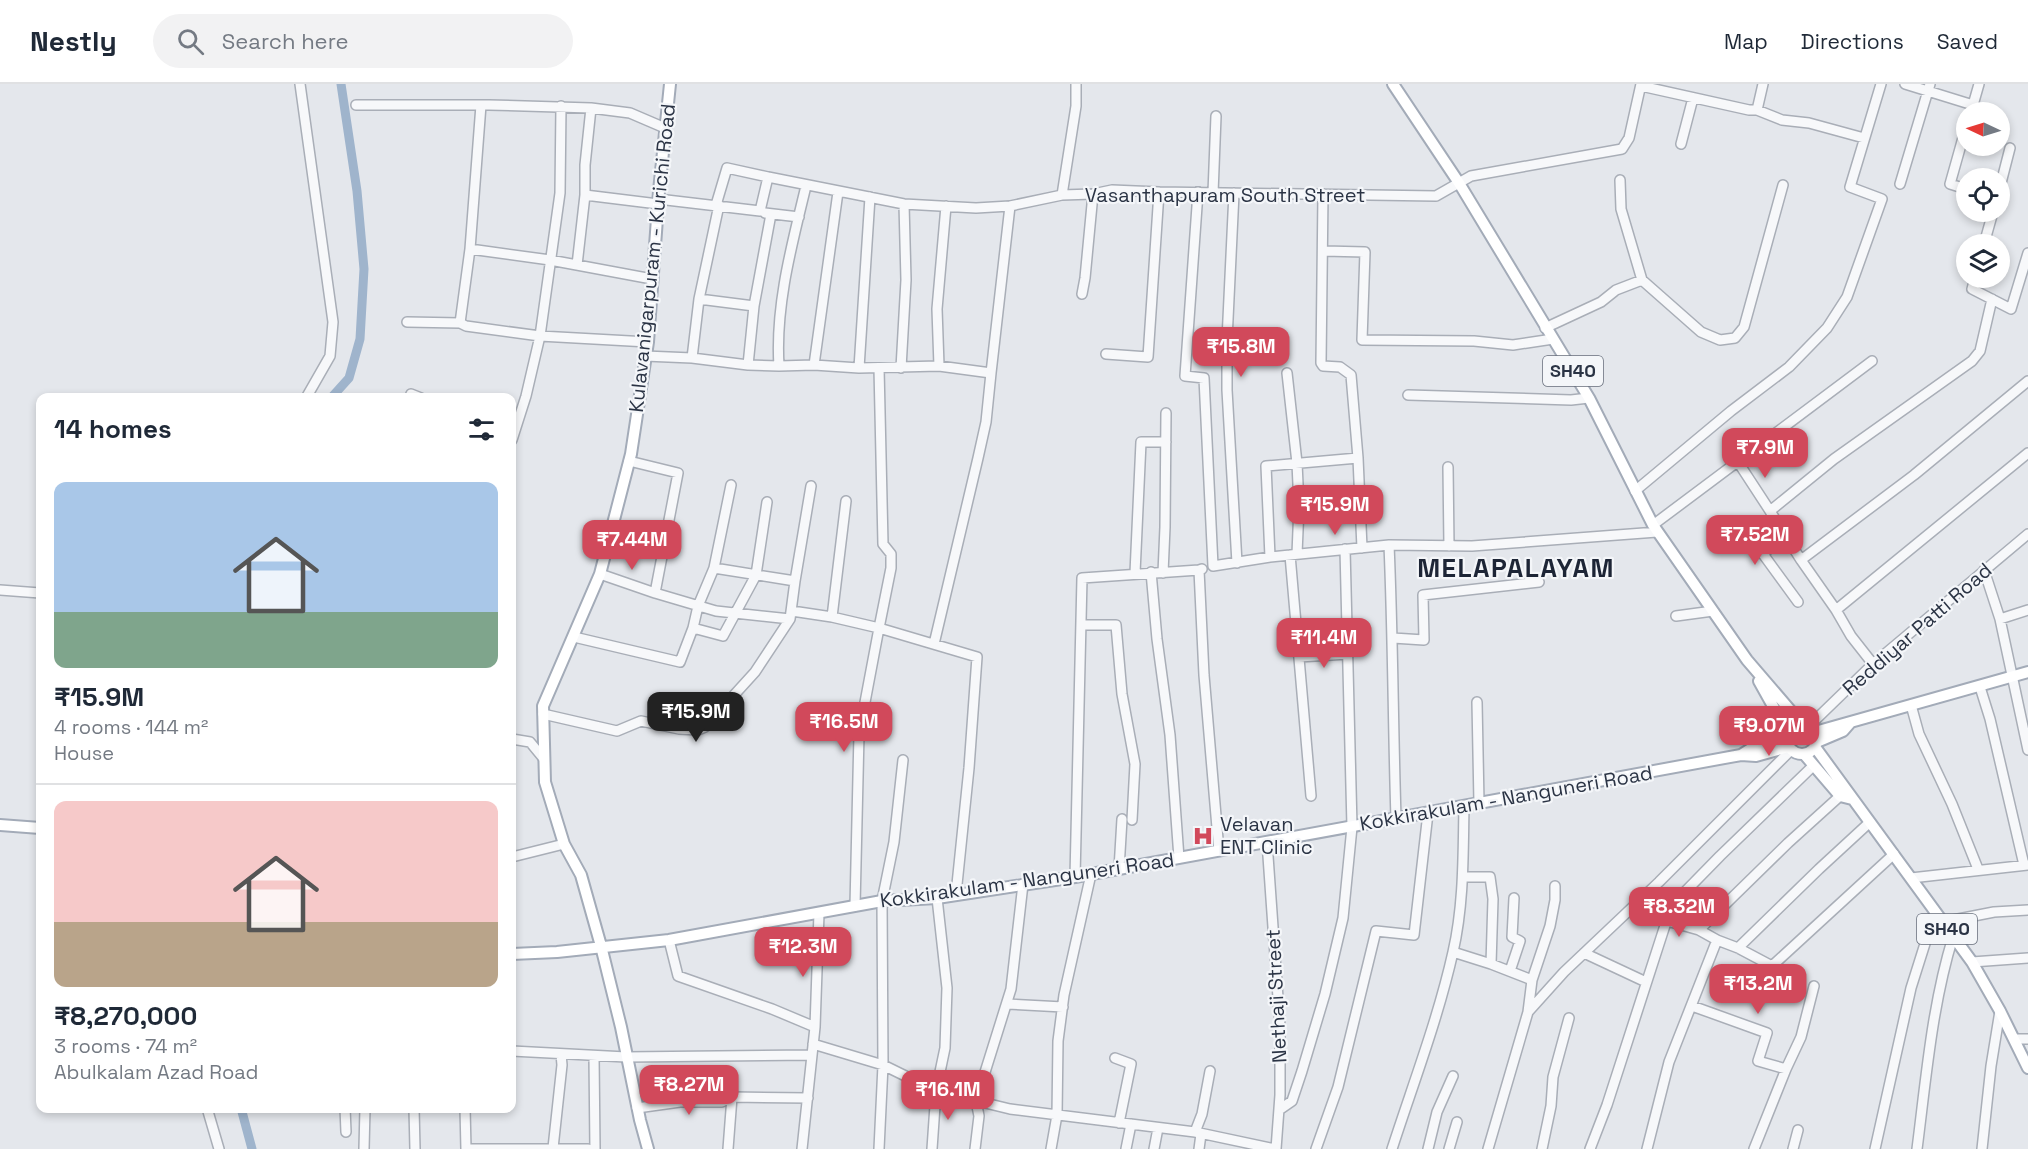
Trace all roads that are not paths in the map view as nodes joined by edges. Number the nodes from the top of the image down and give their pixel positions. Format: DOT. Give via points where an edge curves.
graph roads {
  1 [pos="300,84"];
  2 [pos="670,84"];
  3 [pos="1076,84"];
  4 [pos="1393,84"];
  5 [pos="1763,84"];
  6 [pos="1881,84"];
  7 [pos="1905,84"];
  8 [pos="1979,84"];
  9 [pos="1641,85"];
  10 [pos="1929,88"];
  11 [pos="1693,98"];
  12 [pos="1958,102"];
  13 [pos="1974,102"];
  14 [pos="356,105"];
  15 [pos="481,105"];
  16 [pos="561,106"];
  17 [pos="591,108"];
  18 [pos="1757,110"];
  19 [pos="1216,116"];
  20 [pos="665,128"];
  21 [pos="1864,138"];
  22 [pos="1681,144"];
  23 [pos="1958,156"];
  24 [pos="768,177"];
  25 [pos="1620,180"];
  26 [pos="1459,183"];
  27 [pos="1900,184"];
  28 [pos="806,186"];
  29 [pos="1783,186"];
  30 [pos="1956,186"];
  31 [pos="838,192"];
  32 [pos="1160,192"];
  33 [pos="1198,192"];
  34 [pos="1213,193"];
  35 [pos="1234,193"];
  36 [pos="1093,194"];
  37 [pos="585,195"];
  38 [pos="1062,195"];
  39 [pos="1323,195"];
  40 [pos="870,197"];
  41 [pos="658,202"];
  42 [pos="904,204"];
  43 [pos="718,205"];
  44 [pos="946,206"];
  45 [pos="1010,206"];
  46 [pos="760,211"];
  47 [pos="771,214"];
  48 [pos="799,217"];
  49 [pos="470,249"];
  50 [pos="1324,251"];
  51 [pos="2028,253"];
  52 [pos="550,260"];
  53 [pos="577,265"];
  54 [pos="652,279"];
  55 [pos="1642,280"];
  56 [pos="1972,288"];
  57 [pos="1082,294"];
  58 [pos="699,299"];
  59 [pos="1992,299"];
  60 [pos="754,306"];
  61 [pos="407,322"];
  62 [pos="460,323"];
  63 [pos="1545,328"];
  64 [pos="540,336"];
  65 [pos="1552,339"];
  66 [pos="648,342"];
  67 [pos="1106,354"];
  68 [pos="645,356"];
  69 [pos="692,358"];
  70 [pos="1872,361"];
  71 [pos="748,365"];
  72 [pos="814,365"];
  73 [pos="779,366"];
  74 [pos="939,366"];
  75 [pos="859,368"];
  76 [pos="879,368"];
  77 [pos="901,368"];
  78 [pos="991,373"];
  79 [pos="1287,373"];
  80 [pos="2028,381"];
  81 [pos="309,393"];
  82 [pos="1408,395"];
  83 [pos="1589,398"];
  84 [pos="1166,413"];
  85 [pos="516,420"];
  86 [pos="1166,442"];
  87 [pos="2028,453"];
  88 [pos="1358,458"];
  89 [pos="629,461"];
  90 [pos="1738,462"];
  91 [pos="1298,463"];
  92 [pos="1448,467"];
  93 [pos="731,485"];
  94 [pos="811,486"];
  95 [pos="1635,491"];
  96 [pos="846,501"];
  97 [pos="767,502"];
  98 [pos="1770,511"];
  99 [pos="1655,528"];
  100 [pos="2028,534"];
  101 [pos="1785,535"];
  102 [pos="1389,545"];
  103 [pos="1449,546"];
  104 [pos="1362,548"];
  105 [pos="1345,549"];
  106 [pos="1294,554"];
  107 [pos="1270,557"];
  108 [pos="1801,560"];
  109 [pos="1237,563"];
  110 [pos="1213,566"];
  111 [pos="714,568"];
  112 [pos="1199,570"];
  113 [pos="1984,570"];
  114 [pos="1151,572"];
  115 [pos="1135,573"];
  116 [pos="1163,573"];
  117 [pos="600,574"];
  118 [pos="756,575"];
  119 [pos="795,581"];
  120 [pos="1539,582"];
  121 [pos="0,590"];
  122 [pos="36,593"];
  123 [pos="655,593"];
  124 [pos="1798,602"];
  125 [pos="698,606"];
  126 [pos="1836,610"];
  127 [pos="2028,610"];
  128 [pos="1713,611"];
  129 [pos="737,612"];
  130 [pos="791,615"];
  131 [pos="1676,616"];
  132 [pos="832,617"];
  133 [pos="2000,619"];
  134 [pos="1081,625"];
  135 [pos="693,628"];
  136 [pos="879,628"];
  137 [pos="574,637"];
  138 [pos="1393,638"];
  139 [pos="934,644"];
  140 [pos="1348,654"];
  141 [pos="1299,657"];
  142 [pos="1747,660"];
  143 [pos="1873,664"];
  144 [pos="2028,672"];
  145 [pos="2013,675"];
  146 [pos="1980,687"];
  147 [pos="1477,702"];
  148 [pos="1911,705"];
  149 [pos="543,714"];
  150 [pos="2025,721"];
  151 [pos="1811,734"];
  152 [pos="516,740"];
  153 [pos="1788,742"];
  154 [pos="2028,750"];
  155 [pos="1804,754"];
  156 [pos="544,759"];
  157 [pos="903,760"];
  158 [pos="1814,766"];
  159 [pos="1311,796"];
  160 [pos="1840,796"];
  161 [pos="1852,799"];
  162 [pos="1479,803"];
  163 [pos="1464,806"];
  164 [pos="1428,813"];
  165 [pos="1396,818"];
  166 [pos="1870,822"];
  167 [pos="0,825"];
  168 [pos="1352,826"];
  169 [pos="36,828"];
  170 [pos="1267,842"];
  171 [pos="564,844"];
  172 [pos="1219,851"];
  173 [pos="1894,854"];
  174 [pos="516,856"];
  175 [pos="1179,858"];
  176 [pos="2026,865"];
  177 [pos="1119,869"];
  178 [pos="1978,869"];
  179 [pos="1091,874"];
  180 [pos="1075,877"];
  181 [pos="1463,877"];
  182 [pos="1911,878"];
  183 [pos="1023,884"];
  184 [pos="1555,886"];
  185 [pos="956,894"];
  186 [pos="937,897"];
  187 [pos="1514,898"];
  188 [pos="882,901"];
  189 [pos="855,906"];
  190 [pos="2028,910"];
  191 [pos="1935,912"];
  192 [pos="819,914"];
  193 [pos="1667,921"];
  194 [pos="1943,922"];
  195 [pos="1699,930"];
  196 [pos="1953,937"];
  197 [pos="669,940"];
  198 [pos="1718,940"];
  199 [pos="601,946"];
  200 [pos="1738,948"];
  201 [pos="1453,952"];
  202 [pos="1584,953"];
  203 [pos="516,954"];
  204 [pos="2028,958"];
  205 [pos="1972,962"];
  206 [pos="1491,964"];
  207 [pos="1510,971"];
  208 [pos="1532,980"];
  209 [pos="1646,982"];
  210 [pos="1814,986"];
  211 [pos="1007,1005"];
  212 [pos="1692,1006"];
  213 [pos="1063,1007"];
  214 [pos="2000,1011"];
  215 [pos="1528,1012"];
  216 [pos="1569,1018"];
  217 [pos="815,1027"];
  218 [pos="2015,1039"];
  219 [pos="2028,1040"];
  220 [pos="813,1044"];
  221 [pos="516,1051"];
  222 [pos="561,1054"];
  223 [pos="812,1055"];
  224 [pos="594,1056"];
  225 [pos="626,1057"];
  226 [pos="1115,1058"];
  227 [pos="883,1065"];
  228 [pos="2028,1068"];
  229 [pos="1785,1069"];
  230 [pos="1210,1071"];
  231 [pos="1453,1076"];
  232 [pos="936,1091"];
  233 [pos="732,1097"];
  234 [pos="807,1098"];
  235 [pos="976,1101"];
  236 [pos="637,1108"];
  237 [pos="1279,1110"];
  238 [pos="208,1113"];
  239 [pos="345,1113"];
  240 [pos="365,1113"];
  241 [pos="414,1113"];
  242 [pos="465,1113"];
  243 [pos="1057,1115"];
  244 [pos="1457,1122"];
  245 [pos="1119,1123"];
  246 [pos="1131,1124"];
  247 [pos="1158,1128"];
  248 [pos="1798,1130"];
  249 [pos="346,1132"];
  250 [pos="1198,1133"];
  251 [pos="553,1148"];
  252 [pos="219,1149"];
  253 [pos="364,1149"];
  254 [pos="415,1149"];
  255 [pos="466,1149"];
  256 [pos="522,1149"];
  257 [pos="559,1149"];
  258 [pos="588,1149"];
  259 [pos="595,1149"];
  260 [pos="648,1149"];
  261 [pos="728,1149"];
  262 [pos="802,1149"];
  263 [pos="879,1149"];
  264 [pos="932,1149"];
  265 [pos="975,1149"];
  266 [pos="1051,1149"];
  267 [pos="1126,1149"];
  268 [pos="1154,1149"];
  269 [pos="1199,1149"];
  270 [pos="1276,1149"];
  271 [pos="1316,1149"];
  272 [pos="1392,1149"];
  273 [pos="1428,1149"];
  274 [pos="1449,1149"];
  275 [pos="1488,1149"];
  276 [pos="1542,1149"];
  277 [pos="1590,1149"];
  278 [pos="1647,1149"];
  279 [pos="1754,1149"];
  280 [pos="1793,1149"];
  281 [pos="1875,1149"];
  282 [pos="1917,1149"];
  283 [pos="1982,1149"];
  1 -- 81 [label="street" via="333,322 330,356"];
  2 -- 20 [label="main road, Kulavanigarpuram - Kurichi Road"];
  3 -- 38 [label="street"];
  4 -- 26 [label="main road, SH40"];
  5 -- 18 [label="street"];
  6 -- 21 [label="street"];
  7 -- 10 [label="street"];
  8 -- 13 [label="street"];
  9 -- 11 [label="street"];
  9 -- 26 [label="street, Vasanthapuram South Street" via="1629,138 1622,149 1471,176"];
  10 -- 12 [label="street"];
  10 -- 27 [label="street"];
  11 -- 18 [label="street"];
  11 -- 22 [label="street"];
  14 -- 15 [label="street"];
  15 -- 16 [label="street"];
  15 -- 49 [label="street"];
  16 -- 17 [label="street"];
  16 -- 52 [label="street" via="560,193"];
  17 -- 20 [label="street" via="630,113"];
  17 -- 37 [label="street"];
  18 -- 21 [label="street" via="1782,120"];
  19 -- 34 [label="street"];
  20 -- 41 [label="main road, Kulavanigarpuram - Kurichi Road"];
  21 -- 95 [label="street" via="1850,187 1882,199 1846,297 1827,328 1788,367"];
  23 -- 30 [label="street" via="1950,184"];
  24 -- 28 [label="street, Vasanthapuram South Street"];
  24 -- 43 [label="street, Vasanthapuram South Street" via="727,168"];
  24 -- 46 [label="street"];
  25 -- 55 [label="street" via="1621,209"];
  26 -- 39 [label="street, Vasanthapuram South Street" via="1436,196"];
  26 -- 63 [label="main road, SH40"];
  28 -- 31 [label="street, Vasanthapuram South Street"];
  28 -- 48 [label="street"];
  29 -- 55 [label="street" via="1744,327 1735,338 1720,340 1701,332"];
  31 -- 40 [label="street, Vasanthapuram South Street"];
  31 -- 72 [label="street"];
  32 -- 33 [label="street, Vasanthapuram South Street"];
  32 -- 36 [label="street, Vasanthapuram South Street" via="1112,190"];
  32 -- 67 [label="street" via="1148,357"];
  33 -- 34 [label="street, Vasanthapuram South Street"];
  33 -- 110 [label="street" via="1185,376 1204,378"];
  34 -- 35 [label="street, Vasanthapuram South Street"];
  35 -- 39 [label="street, Vasanthapuram South Street"];
  35 -- 109 [label="street" via="1227,390"];
  36 -- 38 [label="street, Vasanthapuram South Street"];
  36 -- 57 [label="street"];
  37 -- 41 [label="street"];
  37 -- 53 [label="street"];
  38 -- 45 [label="street, Vasanthapuram South Street"];
  39 -- 50 [label="street"];
  40 -- 42 [label="street, Vasanthapuram South Street"];
  40 -- 75 [label="street"];
  41 -- 43 [label="street"];
  41 -- 54 [label="main road, Kulavanigarpuram - Kurichi Road"];
  42 -- 44 [label="street, Vasanthapuram South Street"];
  42 -- 77 [label="street" via="906,280"];
  43 -- 46 [label="street"];
  43 -- 58 [label="street"];
  44 -- 45 [label="street, Vasanthapuram South Street"];
  44 -- 74 [label="street" via="937,309"];
  45 -- 78 [label="street"];
  46 -- 47 [label="street"];
  47 -- 48 [label="street"];
  47 -- 60 [label="street"];
  48 -- 73 [label="street" via="781,304"];
  49 -- 52 [label="street"];
  49 -- 62 [label="street"];
  50 -- 65 [label="street" via="1365,252 1362,340 1513,345"];
  50 -- 88 [label="street" via="1321,363 1340,367 1351,375"];
  51 -- 59 [label="street" via="2011,309"];
  52 -- 53 [label="street"];
  52 -- 64 [label="street"];
  53 -- 54 [label="street"];
  54 -- 66 [label="main road, Kulavanigarpuram - Kurichi Road"];
  55 -- 63 [label="street"];
  56 -- 59 [label="street"];
  58 -- 60 [label="street"];
  58 -- 69 [label="street"];
  59 -- 98 [label="street" via="1980,351 1972,361 1834,459"];
  60 -- 71 [label="street"];
  61 -- 62 [label="street"];
  62 -- 64 [label="street"];
  63 -- 65 [label="main road, SH40"];
  64 -- 66 [label="street"];
  64 -- 85 [label="street"];
  65 -- 83 [label="main road, SH40"];
  66 -- 68 [label="main road, Kulavanigarpuram - Kurichi Road"];
  68 -- 69 [label="street"];
  68 -- 89 [label="main road, Kulavanigarpuram - Kurichi Road"];
  69 -- 71 [label="street"];
  70 -- 90 [label="street"];
  71 -- 73 [label="street"];
  72 -- 73 [label="street"];
  72 -- 75 [label="street"];
  74 -- 77 [label="street"];
  74 -- 78 [label="street"];
  75 -- 76 [label="street"];
  76 -- 77 [label="street"];
  76 -- 136 [label="street" via="883,544 891,554"];
  78 -- 139 [label="street" via="986,422"];
  79 -- 91 [label="street"];
  80 -- 108 [label="street" via="1914,475"];
  82 -- 83 [label="street"];
  83 -- 95 [label="main road, SH40"];
  84 -- 86 [label="street"];
  86 -- 115 [label="street" via="1141,442"];
  86 -- 116 [label="street"];
  87 -- 126 [label="street"];
  88 -- 91 [label="street"];
  88 -- 104 [label="street"];
  89 -- 117 [label="main road, Kulavanigarpuram - Kurichi Road"];
  89 -- 123 [label="street" via="678,473"];
  90 -- 98 [label="street"];
  90 -- 99 [label="street"];
  91 -- 106 [label="street"];
  91 -- 107 [label="street" via="1266,466"];
  92 -- 103 [label="street"];
  93 -- 111 [label="street"];
  94 -- 119 [label="street"];
  95 -- 99 [label="main road, SH40"];
  96 -- 132 [label="street"];
  97 -- 118 [label="street"];
  98 -- 101 [label="street"];
  99 -- 103 [label="street"];
  99 -- 128 [label="main road, SH40"];
  100 -- 113 [label="street, Reddiyar Patti Road"];
  101 -- 108 [label="street"];
  101 -- 124 [label="street" via="1763,554"];
  102 -- 103 [label="street"];
  102 -- 104 [label="street"];
  102 -- 138 [label="street"];
  104 -- 105 [label="street"];
  105 -- 106 [label="street"];
  105 -- 140 [label="street"];
  106 -- 107 [label="street"];
  106 -- 141 [label="street"];
  107 -- 109 [label="street"];
  108 -- 126 [label="street"];
  109 -- 110 [label="street"];
  110 -- 112 [label="street"];
  111 -- 118 [label="street"];
  111 -- 125 [label="street"];
  112 -- 116 [label="street"];
  112 -- 172 [label="street"];
  113 -- 133 [label="street"];
  113 -- 143 [label="street, Reddiyar Patti Road"];
  114 -- 115 [label="street"];
  114 -- 116 [label="street"];
  114 -- 175 [label="street" via="1170,735"];
  115 -- 134 [label="street" via="1082,578"];
  117 -- 123 [label="street"];
  117 -- 137 [label="main road, Kulavanigarpuram - Kurichi Road"];
  118 -- 119 [label="street"];
  118 -- 129 [label="street"];
  119 -- 130 [label="street"];
  120 -- 138 [label="street" via="1423,595 1424,640"];
  121 -- 122 [label="street"];
  123 -- 125 [label="street"];
  125 -- 129 [label="street"];
  125 -- 135 [label="street"];
  126 -- 143 [label="street"];
  127 -- 133 [label="street"];
  128 -- 131 [label="street"];
  128 -- 142 [label="main road, SH40"];
  129 -- 130 [label="street"];
  129 -- 135 [label="street" via="723,636"];
  130 -- 132 [label="street"];
  130 -- 149 [label="street" via="755,672 698,730 641,721 617,731"];
  132 -- 136 [label="street"];
  133 -- 145 [label="street"];
  134 -- 177 [label="street" via="1116,625 1122,694 1135,764"];
  134 -- 180 [label="street"];
  135 -- 137 [label="street" via="680,662"];
  136 -- 139 [label="street"];
  136 -- 189 [label="street" via="859,734"];
  137 -- 149 [label="main road, Kulavanigarpuram - Kurichi Road"];
  138 -- 165 [label="street"];
  139 -- 185 [label="street" via="976,657"];
  140 -- 141 [label="street"];
  140 -- 168 [label="street"];
  141 -- 159 [label="street"];
  142 -- 151 [label="main road, SH40"];
  142 -- 153 [label="main road"];
  143 -- 151 [label="street, Reddiyar Patti Road"];
  144 -- 145 [label="main road"];
  145 -- 146 [label="main road"];
  145 -- 150 [label="street"];
  146 -- 148 [label="main road"];
  146 -- 176 [label="street"];
  147 -- 162 [label="street"];
  148 -- 151 [label="main road" via="1850,723 1843,731"];
  148 -- 178 [label="street" via="1919,734"];
  149 -- 156 [label="main road, Kulavanigarpuram - Kurichi Road"];
  150 -- 154 [label="street"];
  151 -- 153 [label="main road" via="1792,728"];
  151 -- 155 [label="main road" via="1812,750"];
  151 -- 161 [label="main road, SH40"];
  152 -- 156 [label="street" via="530,742"];
  153 -- 155 [label="main road" via="1794,753"];
  153 -- 162 [label="main road, Kokkirakulam - Nanguneri Road" via="1752,748 1741,755"];
  153 -- 202 [label="street" via="1659,882"];
  155 -- 158 [label="main road"];
  156 -- 171 [label="main road, Kulavanigarpuram - Kurichi Road" via="545,783"];
  157 -- 188 [label="street" via="894,842"];
  158 -- 160 [label="main road"];
  158 -- 193 [label="street" via="1676,901"];
  160 -- 161 [label="main road"];
  160 -- 195 [label="street"];
  161 -- 166 [label="main road, SH40"];
  162 -- 163 [label="main road, Kokkirakulam - Nanguneri Road"];
  163 -- 164 [label="main road, Kokkirakulam - Nanguneri Road"];
  163 -- 181 [label="street"];
  164 -- 165 [label="main road, Kokkirakulam - Nanguneri Road"];
  164 -- 271 [label="street" via="1414,936 1376,931 1338,1087"];
  165 -- 168 [label="main road, Kokkirakulam - Nanguneri Road"];
  166 -- 173 [label="main road, SH40"];
  166 -- 200 [label="street"];
  167 -- 169 [label="main road"];
  168 -- 170 [label="main road, Kokkirakulam - Nanguneri Road"];
  168 -- 237 [label="street" via="1343,918 1325,994 1292,1101"];
  170 -- 172 [label="main road, Kokkirakulam - Nanguneri Road"];
  170 -- 237 [label="street, Nethaji Street" via="1280,1026"];
  171 -- 174 [label="street"];
  171 -- 199 [label="main road, Kulavanigarpuram - Kurichi Road" via="580,875"];
  172 -- 175 [label="main road, Kokkirakulam - Nanguneri Road"];
  173 -- 182 [label="main road, SH40"];
  173 -- 200 [label="street" via="1772,966"];
  175 -- 177 [label="main road, Kokkirakulam - Nanguneri Road"];
  176 -- 178 [label="street"];
  177 -- 179 [label="main road, Kokkirakulam - Nanguneri Road"];
  178 -- 182 [label="street"];
  179 -- 180 [label="main road, Kokkirakulam - Nanguneri Road"];
  179 -- 213 [label="street"];
  180 -- 183 [label="main road, Kokkirakulam - Nanguneri Road"];
  181 -- 201 [label="street"];
  181 -- 206 [label="street" via="1490,877"];
  182 -- 191 [label="main road, SH40"];
  183 -- 185 [label="main road, Kokkirakulam - Nanguneri Road"];
  183 -- 211 [label="street"];
  184 -- 208 [label="street" via="1550,926"];
  185 -- 186 [label="main road, Kokkirakulam - Nanguneri Road"];
  186 -- 188 [label="main road, Kokkirakulam - Nanguneri Road"];
  186 -- 232 [label="street" via="947,988 945,1048"];
  187 -- 207 [label="street" via="1512,937 1520,942"];
  188 -- 189 [label="main road, Kokkirakulam - Nanguneri Road"];
  188 -- 227 [label="street"];
  189 -- 192 [label="main road, Kokkirakulam - Nanguneri Road"];
  190 -- 194 [label="street"];
  191 -- 194 [label="main road, SH40"];
  191 -- 281 [label="street" via="1911,988"];
  192 -- 197 [label="main road, Kokkirakulam - Nanguneri Road"];
  192 -- 217 [label="street"];
  193 -- 195 [label="street"];
  193 -- 209 [label="street"];
  194 -- 196 [label="main road, SH40"];
  195 -- 198 [label="street"];
  196 -- 205 [label="main road, SH40"];
  196 -- 282 [label="street" via="1939,997"];
  197 -- 199 [label="main road, Kokkirakulam - Nanguneri Road"];
  197 -- 217 [label="street" via="678,976"];
  198 -- 200 [label="street"];
  198 -- 212 [label="street"];
  199 -- 203 [label="main road, Kokkirakulam - Nanguneri Road"];
  199 -- 225 [label="main road, Kulavanigarpuram - Kurichi Road"];
  201 -- 206 [label="street"];
  201 -- 272 [label="street"];
  202 -- 209 [label="street"];
  202 -- 215 [label="street"];
  204 -- 205 [label="street"];
  205 -- 214 [label="main road, SH40"];
  206 -- 207 [label="street"];
  207 -- 208 [label="street"];
  208 -- 215 [label="street"];
  209 -- 277 [label="street"];
  210 -- 229 [label="street" via="1801,1037"];
  211 -- 213 [label="street"];
  211 -- 235 [label="street"];
  212 -- 229 [label="street" via="1767,1032 1758,1061"];
  212 -- 278 [label="street" via="1669,1062"];
  213 -- 243 [label="street" via="1058,1041"];
  214 -- 218 [label="main road, SH40"];
  214 -- 283 [label="street"];
  215 -- 275 [label="street"];
  216 -- 276 [label="street" via="1553,1077"];
  217 -- 220 [label="street"];
  218 -- 219 [label="street"];
  218 -- 228 [label="main road, SH40"];
  220 -- 223 [label="street"];
  220 -- 227 [label="street"];
  221 -- 222 [label="street"];
  222 -- 224 [label="street"];
  222 -- 251 [label="street"];
  223 -- 225 [label="street"];
  223 -- 234 [label="street"];
  224 -- 225 [label="street"];
  224 -- 259 [label="street"];
  225 -- 236 [label="main road, Kulavanigarpuram - Kurichi Road"];
  226 -- 245 [label="street" via="1131,1064"];
  227 -- 232 [label="street"];
  227 -- 263 [label="street"];
  229 -- 279 [label="street"];
  230 -- 250 [label="street"];
  231 -- 273 [label="street" via="1437,1112"];
  232 -- 235 [label="street"];
  232 -- 264 [label="street"];
  233 -- 234 [label="street"];
  233 -- 236 [label="street" via="722,1102"];
  233 -- 261 [label="street"];
  234 -- 262 [label="street"];
  235 -- 243 [label="street"];
  235 -- 265 [label="street" via="979,1116"];
  236 -- 260 [label="main road, Kulavanigarpuram - Kurichi Road"];
  237 -- 270 [label="street, Nethaji Street"];
  238 -- 252 [label="street"];
  239 -- 249 [label="street"];
  240 -- 253 [label="street"];
  241 -- 254 [label="street"];
  242 -- 255 [label="street"];
  243 -- 245 [label="street"];
  243 -- 266 [label="street"];
  244 -- 274 [label="street"];
  245 -- 246 [label="street"];
  246 -- 247 [label="street"];
  246 -- 267 [label="street"];
  247 -- 250 [label="street"];
  247 -- 268 [label="street"];
  248 -- 280 [label="street"];
  250 -- 269 [label="street"];
  250 -- 270 [label="street"];
  251 -- 256 [label="street"];
  251 -- 257 [label="street"];
  251 -- 258 [label="street"];
  255 -- 256 [label="street"];
}
